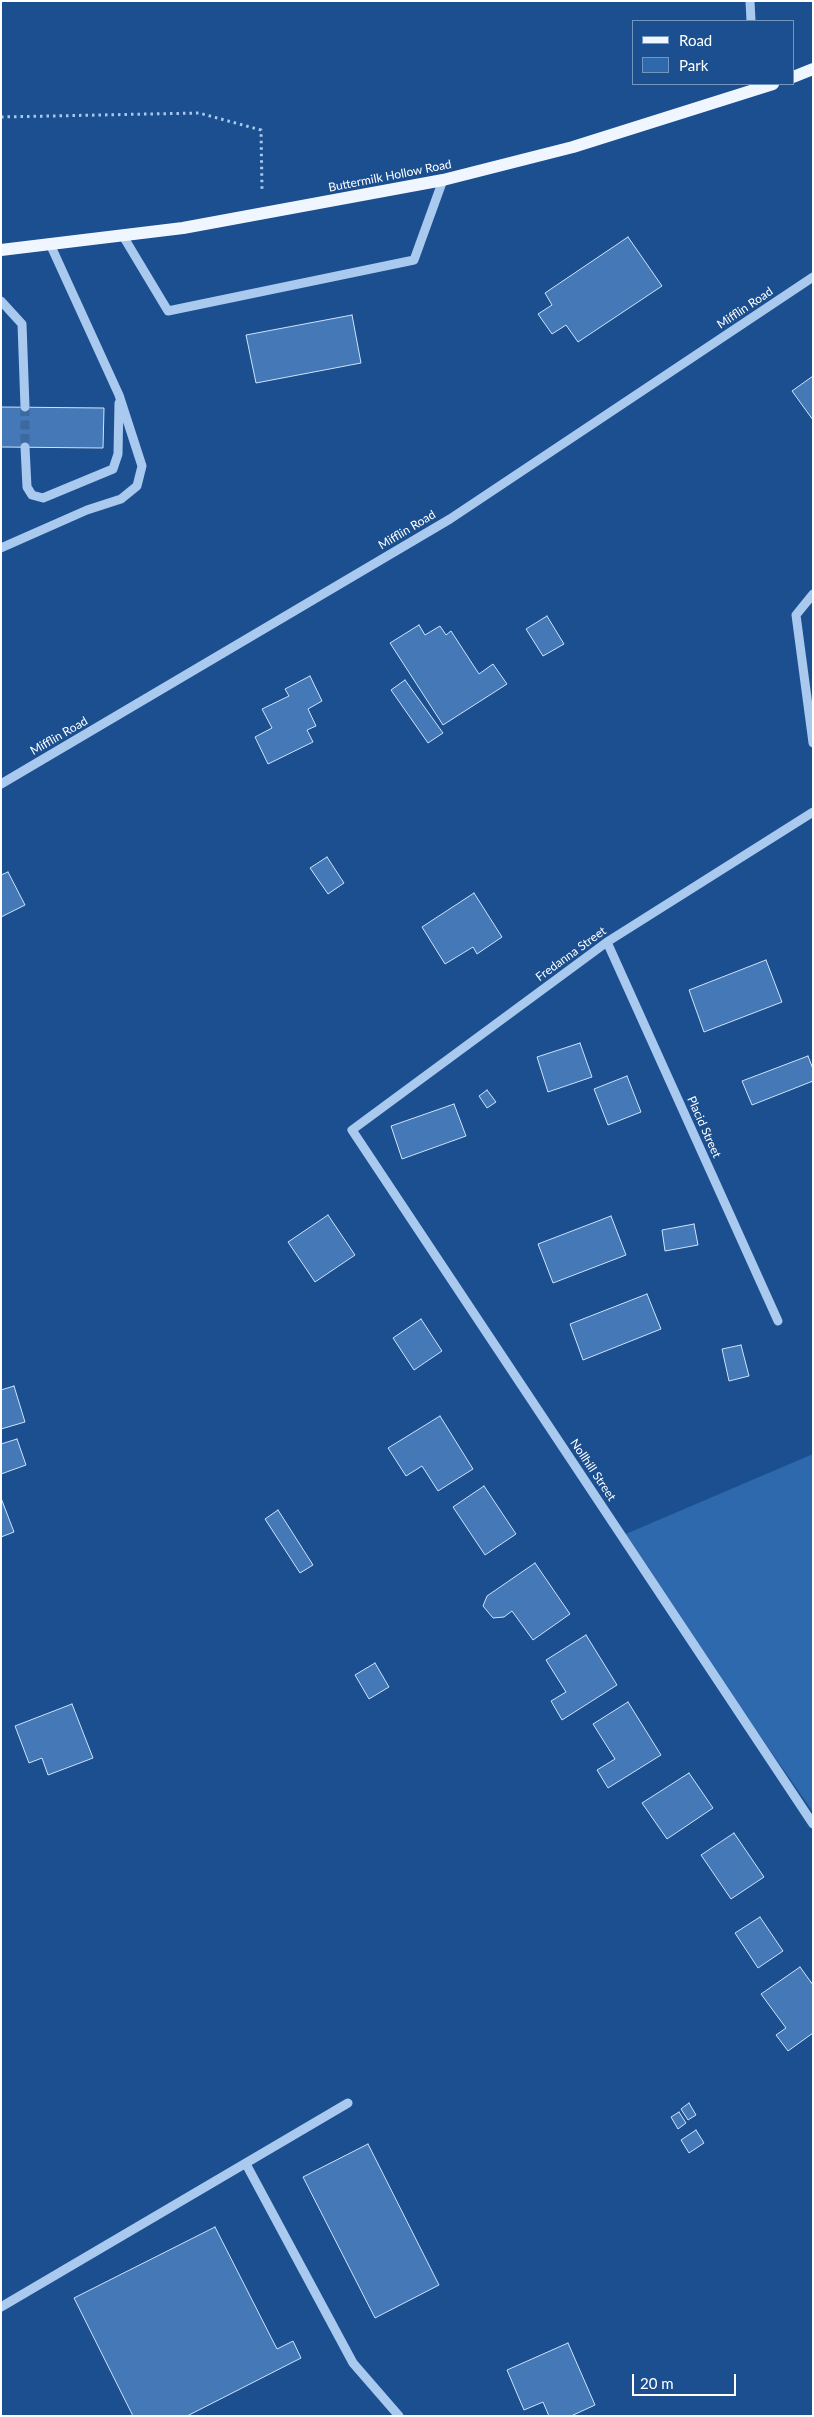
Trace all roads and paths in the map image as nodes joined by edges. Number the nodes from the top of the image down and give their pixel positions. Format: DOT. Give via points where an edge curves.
graph roads {
  1 [pos="750,1"];
  2 [pos="751,20"];
  3 [pos="813,69"];
  4 [pos="794,76"];
  5 [pos="766,85"];
  6 [pos="752,87"];
  7 [pos="1,117"];
  8 [pos="443,180"];
  9 [pos="262,214"];
  10 [pos="123,236"];
  11 [pos="50,244"];
  12 [pos="1,250"];
  13 [pos="813,277"];
  14 [pos="1,301"];
  15 [pos="119,396"];
  16 [pos="25,407"];
  17 [pos="25,447"];
  18 [pos="1,548"];
  19 [pos="813,594"];
  20 [pos="813,743"];
  21 [pos="1,784"];
  22 [pos="813,812"];
  23 [pos="607,942"];
  24 [pos="352,1130"];
  25 [pos="778,1321"];
  26 [pos="813,1824"];
  27 [pos="348,2103"];
  28 [pos="246,2164"];
  29 [pos="1,2307"];
  30 [pos="400,2416"];
  1 -- 2 [label="street"];
  3 -- 4 [label="main road"];
  5 -- 6 [label="main road, Buttermilk Hollow Road"];
  6 -- 8 [label="main road, Buttermilk Hollow Road" via="573,147"];
  7 -- 9 [label="path" via="199,113 261,130"];
  8 -- 9 [label="main road, Buttermilk Hollow Road"];
  8 -- 10 [label="street" via="414,260 168,311"];
  9 -- 10 [label="main road, Buttermilk Hollow Road"];
  10 -- 11 [label="main road, Buttermilk Hollow Road"];
  11 -- 12 [label="main road, Buttermilk Hollow Road"];
  11 -- 15 [label="street"];
  13 -- 21 [label="street, Mifflin Road" via="450,519"];
  14 -- 16 [label="street" via="22,324"];
  15 -- 17 [label="street" via="118,454 114,469 43,498 32,495 27,487"];
  15 -- 18 [label="street" via="142,466 137,486 121,499 87,510"];
  19 -- 20 [label="street" via="796,615"];
  22 -- 23 [label="street, Fredanna Street"];
  23 -- 24 [label="street, Fredanna Street"];
  23 -- 25 [label="street, Placid Street"];
  24 -- 26 [label="street, Nollhill Street"];
  27 -- 28 [label="street"];
  28 -- 29 [label="street"];
  28 -- 30 [label="street" via="353,2363"];
}
